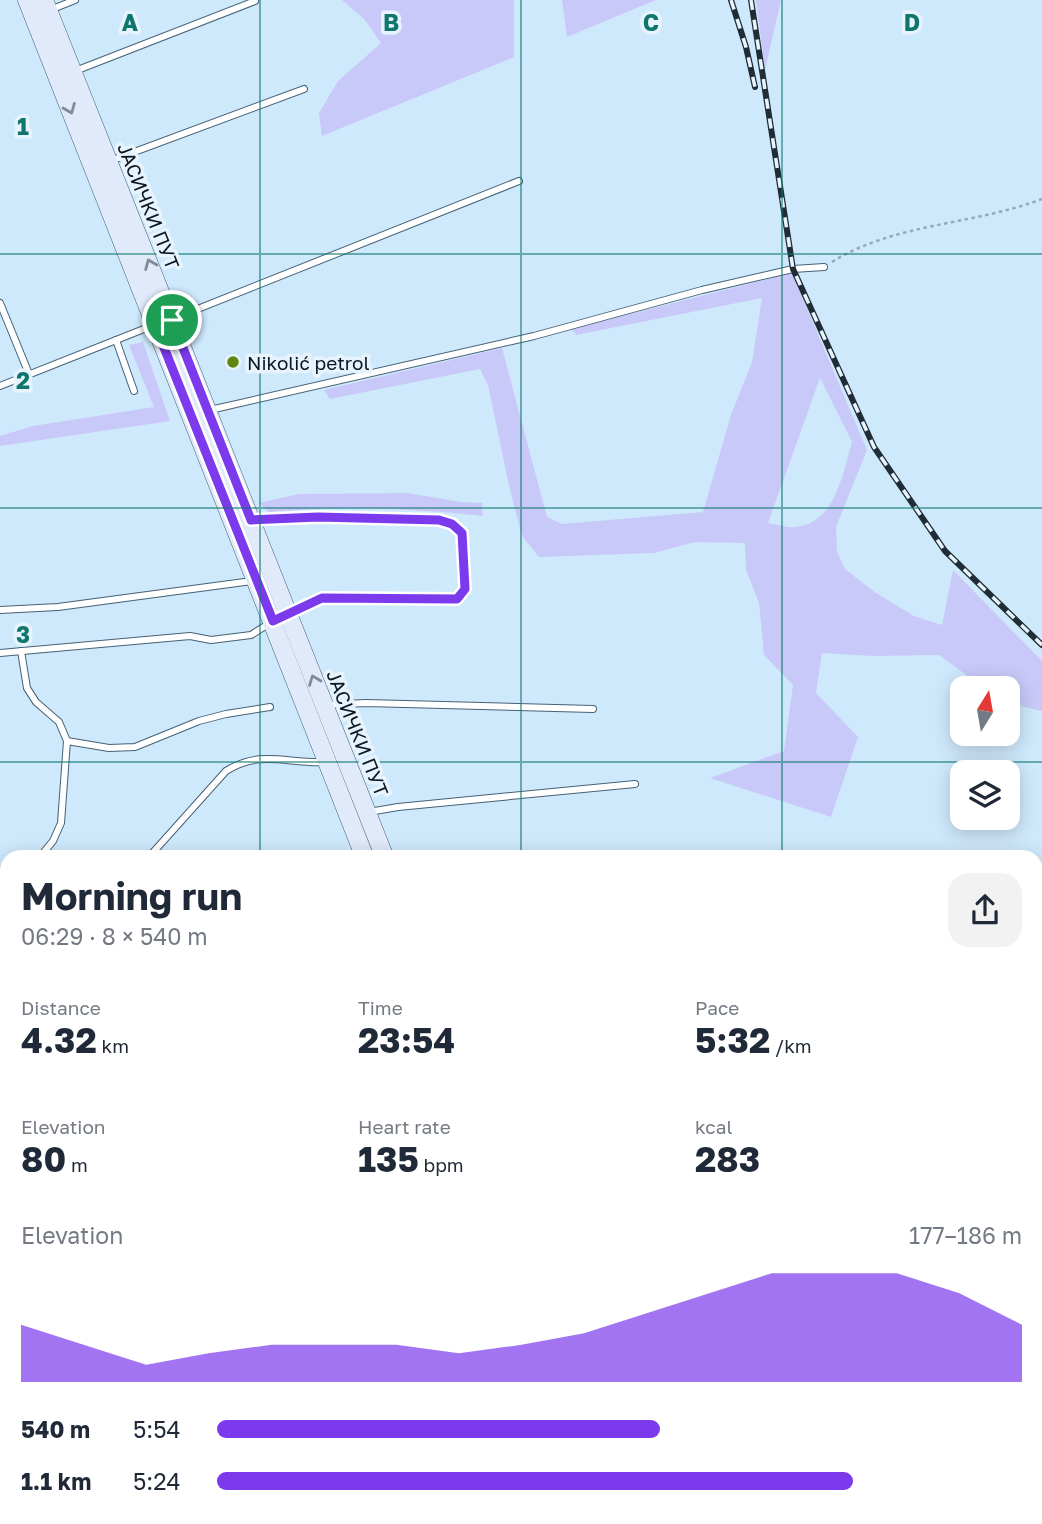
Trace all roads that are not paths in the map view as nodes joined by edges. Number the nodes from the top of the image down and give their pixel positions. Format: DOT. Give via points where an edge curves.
graph roads {
  1 [pos="27,0"];
  2 [pos="75,0"];
  3 [pos="255,1"];
  4 [pos="46,5"];
  5 [pos="65,74"];
  6 [pos="304,89"];
  7 [pos="109,162"];
  8 [pos="519,181"];
  9 [pos="824,267"];
  10 [pos="0,303"];
  11 [pos="163,322"];
  12 [pos="116,340"];
  13 [pos="29,374"];
  14 [pos="0,386"];
  15 [pos="134,391"];
  16 [pos="209,411"];
  17 [pos="191,417"];
  18 [pos="242,522"];
  19 [pos="256,580"];
  20 [pos="0,610"];
  21 [pos="281,617"];
  22 [pos="20,651"];
  23 [pos="0,653"];
  24 [pos="324,705"];
  25 [pos="270,707"];
  26 [pos="305,709"];
  27 [pos="593,709"];
  28 [pos="67,741"];
  29 [pos="335,759"];
  30 [pos="635,784"];
  31 [pos="358,816"];
  32 [pos="46,850"];
  33 [pos="155,850"];
  34 [pos="364,850"];
  35 [pos="379,850"];
  1 -- 5 [label="main road, ЈАСИЧКИ ПУТ"];
  2 -- 4 [label="lane"];
  3 -- 5 [label="lane"];
  4 -- 5 [label="main road, ЈАСИЧКИ ПУТ"];
  5 -- 7 [label="main road, ЈАСИЧКИ ПУТ"];
  5 -- 11 [label="main road, ЈАСИЧКИ ПУТ, one-way"];
  6 -- 7 [label="lane"];
  11 -- 7 [label="main road, ЈАСИЧКИ ПУТ, one-way"];
  8 -- 11 [label="lane"];
  9 -- 16 [label="lane" via="793,269 702,290 534,336"];
  10 -- 13 [label="lane"];
  11 -- 12 [label="lane"];
  11 -- 16 [label="main road, ЈАСИЧКИ ПУТ"];
  11 -- 17 [label="main road, ЈАСИЧКИ ПУТ"];
  12 -- 13 [label="lane"];
  12 -- 15 [label="lane"];
  13 -- 14 [label="lane"];
  16 -- 17 [label="lane"];
  16 -- 18 [label="main road, ЈАСИЧКИ ПУТ"];
  17 -- 18 [label="main road, ЈАСИЧКИ ПУТ"];
  18 -- 19 [label="main road, ЈАСИЧКИ ПУТ"];
  18 -- 21 [label="main road, ЈАСИЧКИ ПУТ"];
  18 -- 21 [label="lane" via="318,517 439,520 462,533 465,589 457,599 322,598"];
  19 -- 20 [label="lane" via="58,607"];
  19 -- 21 [label="main road, ЈАСИЧКИ ПУТ"];
  21 -- 22 [label="lane" via="251,635"];
  24 -- 21 [label="main road, ЈАСИЧКИ ПУТ, one-way"];
  21 -- 26 [label="main road, ЈАСИЧКИ ПУТ"];
  22 -- 23 [label="lane"];
  22 -- 28 [label="lane" via="27,688 59,722"];
  24 -- 26 [label="lane"];
  24 -- 27 [label="lane"];
  24 -- 29 [label="main road, ЈАСИЧКИ ПУТ"];
  25 -- 28 [label="lane" via="205,719 135,747"];
  26 -- 29 [label="main road, ЈАСИЧКИ ПУТ"];
  28 -- 32 [label="lane" via="61,823"];
  29 -- 31 [label="main road, ЈАСИЧКИ ПУТ"];
  29 -- 33 [label="lane" via="241,762 226,771"];
  30 -- 31 [label="lane" via="398,807"];
  31 -- 34 [label="main road, ЈАСИЧКИ ПУТ"];
  31 -- 35 [label="main road, ЈАСИЧКИ ПУТ"];
}
